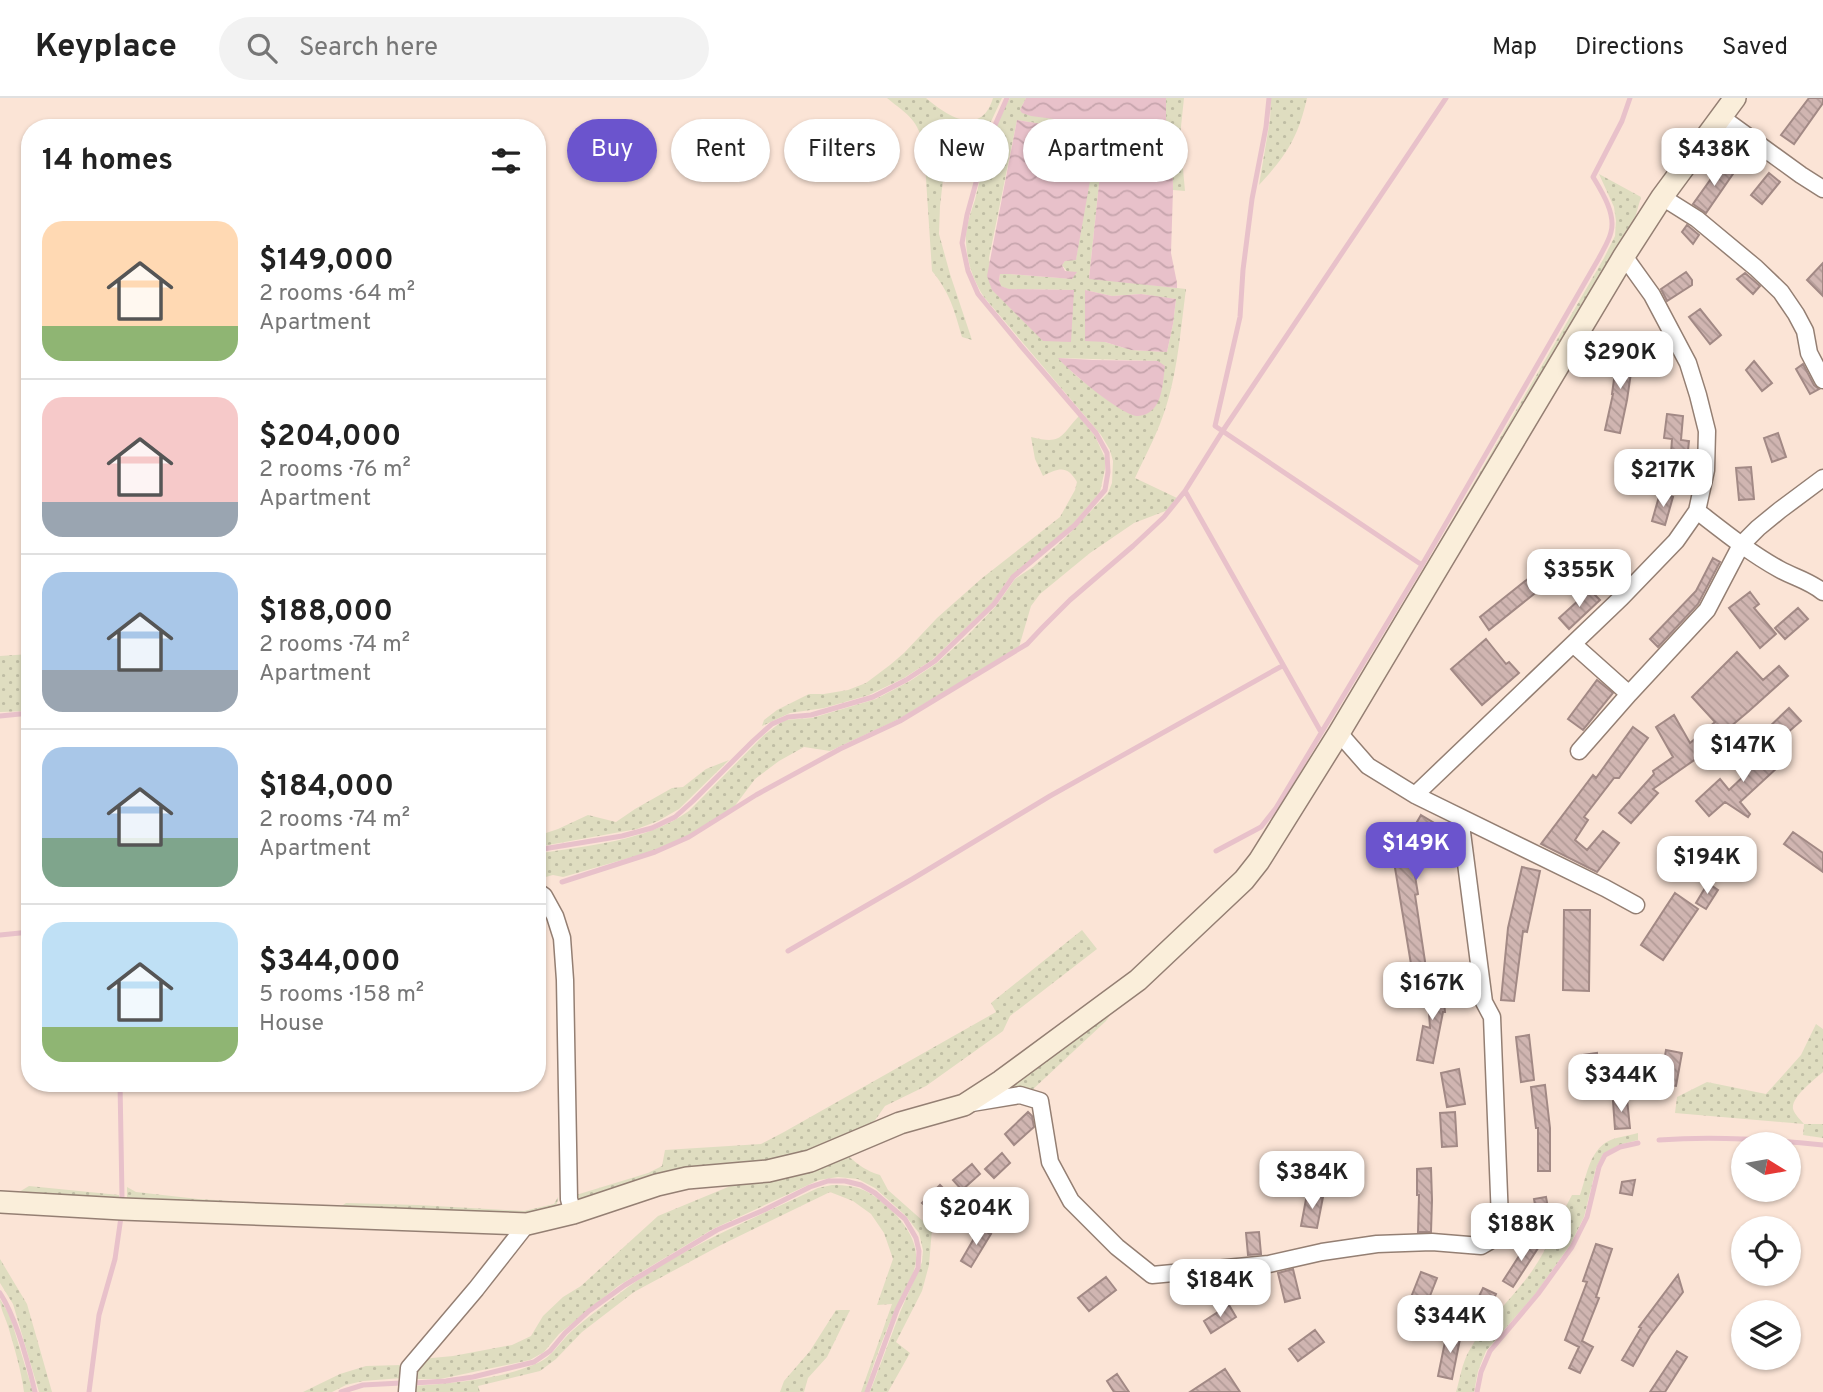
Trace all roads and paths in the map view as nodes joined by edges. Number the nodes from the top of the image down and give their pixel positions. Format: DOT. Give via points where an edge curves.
graph roads {
  1 [pos="1735,98"];
  2 [pos="1721,117"];
  3 [pos="1823,189"];
  4 [pos="1662,197"];
  5 [pos="1624,256"];
  6 [pos="1823,380"];
  7 [pos="1823,478"];
  8 [pos="1697,511"];
  9 [pos="1741,545"];
  10 [pos="1823,592"];
  11 [pos="1573,644"];
  12 [pos="1629,694"];
  13 [pos="1339,733"];
  14 [pos="1579,751"];
  15 [pos="1415,796"];
  16 [pos="1460,817"];
  17 [pos="546,900"];
  18 [pos="1636,905"];
  19 [pos="964,1105"];
  20 [pos="0,1202"];
  21 [pos="573,1213"];
  22 [pos="527,1224"];
  23 [pos="407,1392"];
  1 -- 2 [label="street"];
  2 -- 3 [label="street"];
  2 -- 4 [label="street"];
  4 -- 5 [label="street"];
  4 -- 6 [label="street" via="1697,219 1780,292 1797,314"];
  5 -- 8 [label="street" via="1658,306 1688,363 1698,395 1707,432 1706,470"];
  5 -- 13 [label="street"];
  7 -- 9 [label="street"];
  8 -- 9 [label="street"];
  8 -- 11 [label="street" via="1676,541"];
  9 -- 10 [label="street"];
  9 -- 12 [label="street" via="1707,610"];
  11 -- 12 [label="street"];
  11 -- 15 [label="street"];
  12 -- 14 [label="street"];
  13 -- 15 [label="street" via="1368,766"];
  13 -- 19 [label="street" via="1244,880 1138,980"];
  15 -- 16 [label="street"];
  16 -- 18 [label="street"];
  16 -- 19 [label="street" via="1482,991 1492,1017 1500,1220 1495,1238 1481,1246 1377,1244 1269,1264 1152,1275 1071,1201 1050,1162 1040,1101 1020,1095"];
  17 -- 21 [label="street" via="562,937"];
  19 -- 21 [label="street" via="900,1124 810,1161 768,1171 687,1178"];
  20 -- 22 [label="street"];
  21 -- 22 [label="street"];
  22 -- 23 [label="street" via="409,1368"];
}
